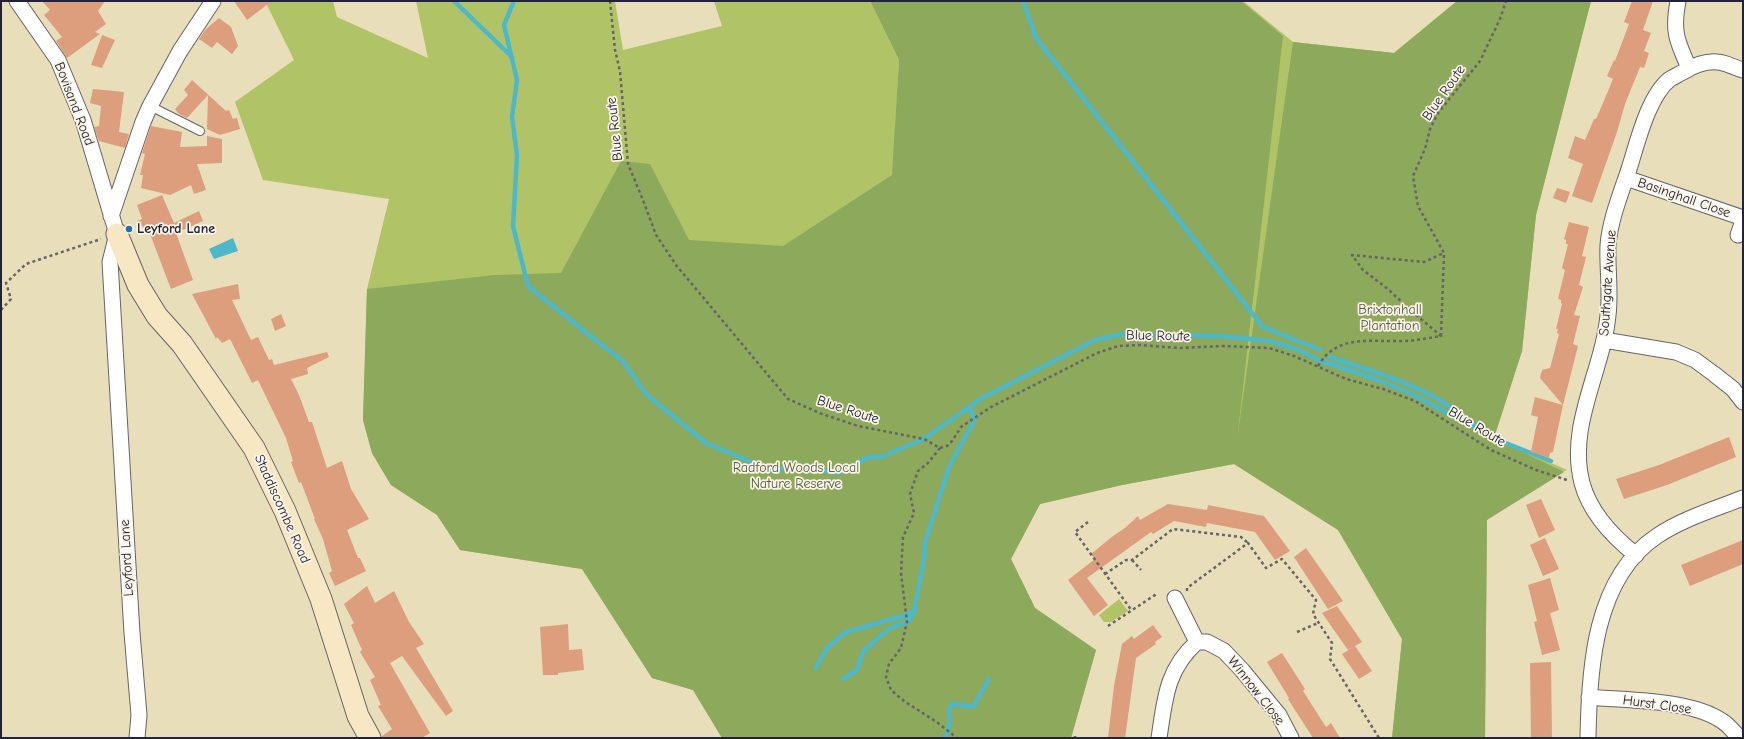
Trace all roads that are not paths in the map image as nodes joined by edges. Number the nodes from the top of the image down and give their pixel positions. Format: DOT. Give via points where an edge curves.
graph roads {
  1 [pos="17,1"];
  2 [pos="213,1"];
  3 [pos="1678,1"];
  4 [pos="1689,68"];
  5 [pos="1743,70"];
  6 [pos="150,106"];
  7 [pos="200,131"];
  8 [pos="1626,178"];
  9 [pos="1743,218"];
  10 [pos="114,225"];
  11 [pos="1604,340"];
  12 [pos="1738,385"];
  13 [pos="1743,402"];
  14 [pos="1743,498"];
  15 [pos="1636,554"];
  16 [pos="1176,601"];
  17 [pos="1197,642"];
  18 [pos="1589,697"];
  19 [pos="137,738"];
  20 [pos="370,738"];
  21 [pos="1159,738"];
  22 [pos="1291,738"];
  23 [pos="1588,738"];
  24 [pos="1740,738"];
  1 -- 10 [label="street, Bovisand Road" via="58,60 83,120"];
  2 -- 6 [label="street, Leyford Lane" via="180,51"];
  3 -- 4 [label="street" via="1675,15 1676,38"];
  4 -- 5 [label="street, Southgate Avenue" via="1719,62"];
  4 -- 8 [label="street, Southgate Avenue" via="1669,80 1655,98 1644,120"];
  6 -- 7 [label="lane"];
  6 -- 10 [label="street, Leyford Lane" via="143,122"];
  8 -- 9 [label="street, Basinghall Close"];
  8 -- 11 [label="street, Southgate Avenue" via="1608,244 1608,314"];
  10 -- 19 [label="street, Leyford Lane" via="110,262 139,715"];
  10 -- 20 [label="street, Staddiscombe Road" via="138,285 157,316 182,344 254,448 285,511 309,570 358,716"];
  11 -- 12 [label="street" via="1676,352"];
  11 -- 15 [label="street, Southgate Avenue" via="1581,423 1578,453 1582,484 1594,512 1609,531"];
  12 -- 13 [label="street"];
  14 -- 15 [label="street" via="1678,524 1656,536"];
  15 -- 18 [label="street" via="1623,570 1608,597 1598,635"];
  16 -- 17 [label="street"];
  17 -- 21 [label="street" via="1176,666 1164,700"];
  17 -- 22 [label="street, Winnow Close" via="1207,642 1224,651 1279,715"];
  18 -- 23 [label="street"];
  18 -- 24 [label="street, Hurst Close" via="1669,704 1701,712 1722,721"];
}
